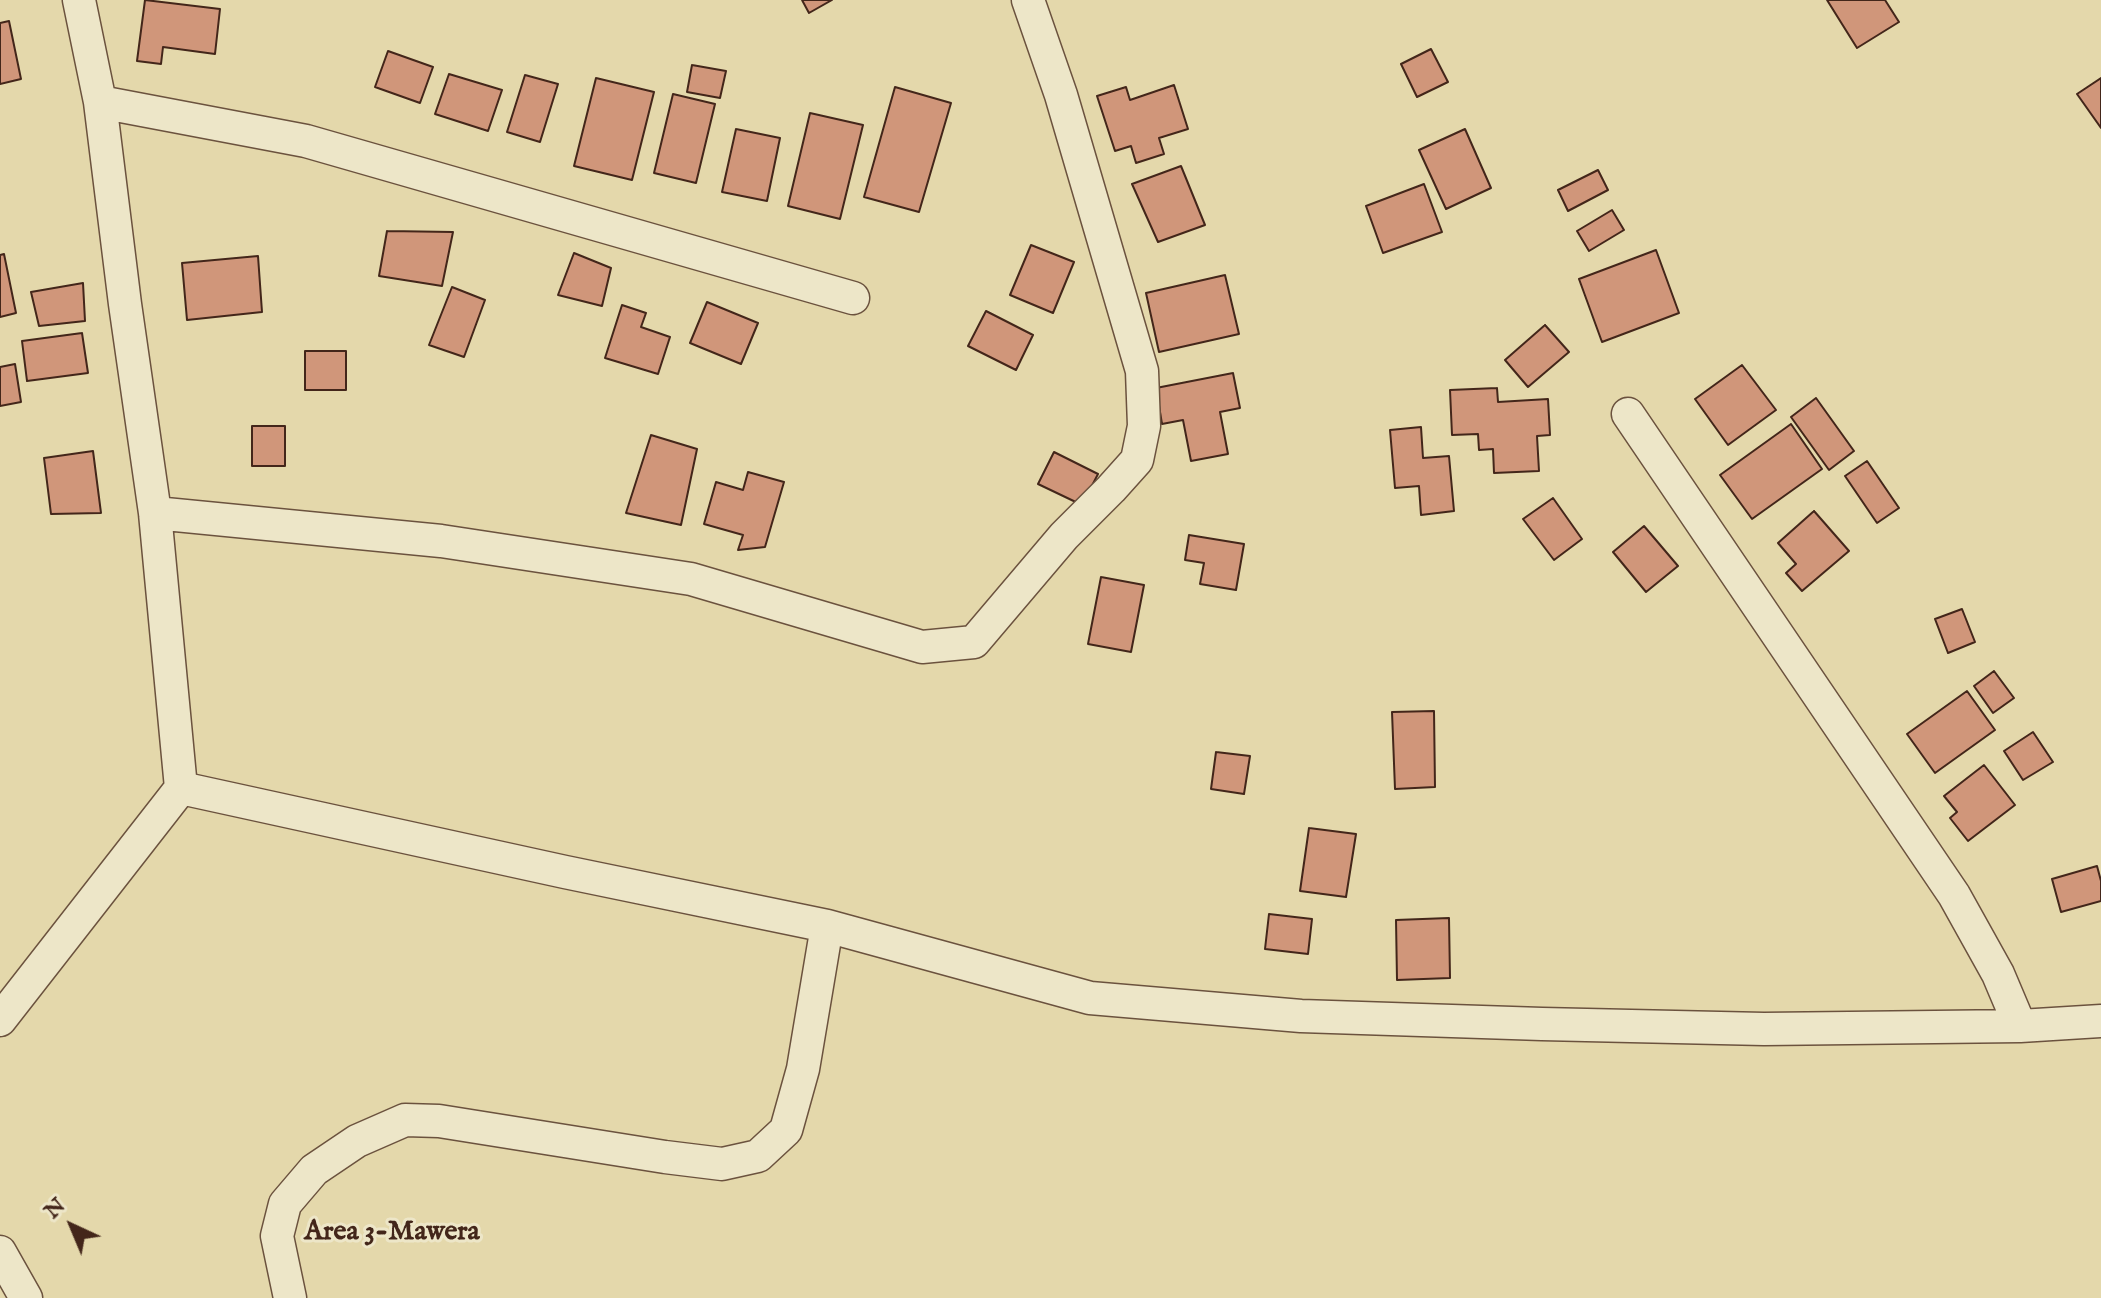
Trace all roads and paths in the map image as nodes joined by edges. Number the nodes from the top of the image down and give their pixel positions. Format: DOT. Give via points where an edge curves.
graph roads {
  1 [pos="79,0"];
  2 [pos="1028,0"];
  3 [pos="100,102"];
  4 [pos="853,298"];
  5 [pos="1628,414"];
  6 [pos="155,513"];
  7 [pos="181,788"];
  8 [pos="827,926"];
  9 [pos="0,1020"];
  10 [pos="2101,1021"];
  11 [pos="2020,1026"];
  12 [pos="0,1252"];
  13 [pos="26,1298"];
  14 [pos="290,1298"];
  1 -- 3 [label="street"];
  2 -- 6 [label="street" via="1142,371 1144,426 1137,460 974,642 922,647 691,579 441,541"];
  3 -- 4 [label="street" via="306,141"];
  3 -- 6 [label="street"];
  5 -- 11 [label="street" via="1954,895"];
  6 -- 7 [label="street"];
  7 -- 8 [label="street"];
  7 -- 9 [label="street"];
  8 -- 11 [label="street" via="1090,998 1301,1016 1764,1029"];
  8 -- 14 [label="street" via="803,1069 786,1130 758,1156 722,1164 405,1120 357,1141 314,1170 285,1204 277,1236"];
  10 -- 11 [label="street"];
  12 -- 13 [label="street"];
}
